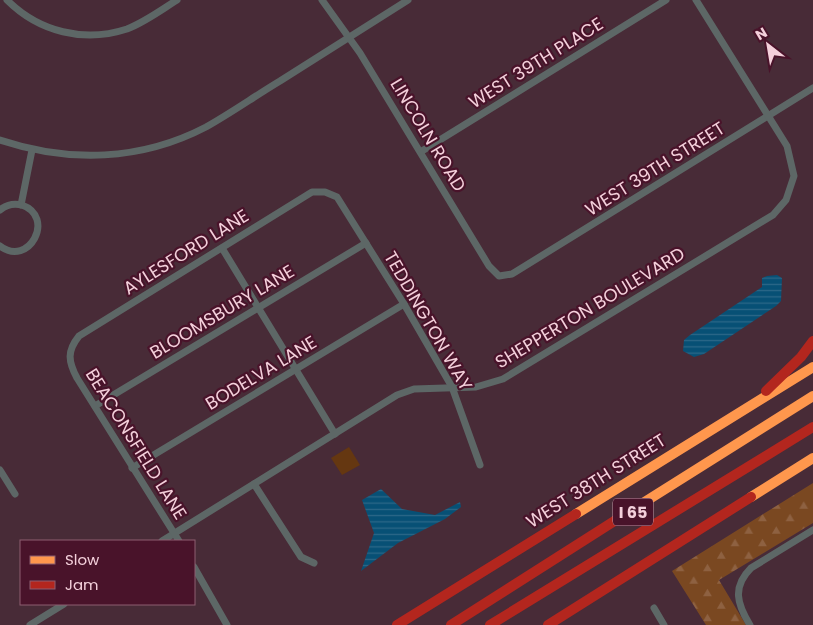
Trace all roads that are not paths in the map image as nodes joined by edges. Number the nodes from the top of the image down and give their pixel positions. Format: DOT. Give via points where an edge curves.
graph roads {
  1 [pos="7,0"];
  2 [pos="177,0"];
  3 [pos="322,0"];
  4 [pos="408,0"];
  5 [pos="666,0"];
  6 [pos="696,0"];
  7 [pos="348,38"];
  8 [pos="813,88"];
  9 [pos="769,116"];
  10 [pos="0,140"];
  11 [pos="32,150"];
  12 [pos="422,152"];
  13 [pos="337,197"];
  14 [pos="22,205"];
  15 [pos="0,210"];
  16 [pos="366,243"];
  17 [pos="0,246"];
  18 [pos="222,248"];
  19 [pos="512,274"];
  20 [pos="404,304"];
  21 [pos="258,308"];
  22 [pos="813,341"];
  23 [pos="69,362"];
  24 [pos="813,367"];
  25 [pos="295,371"];
  26 [pos="452,387"];
  27 [pos="813,396"];
  28 [pos="752,405"];
  29 [pos="95,406"];
  30 [pos="813,427"];
  31 [pos="335,434"];
  32 [pos="813,458"];
  33 [pos="480,465"];
  34 [pos="132,468"];
  35 [pos="0,470"];
  36 [pos="254,484"];
  37 [pos="14,494"];
  38 [pos="813,530"];
  39 [pos="174,534"];
  40 [pos="164,540"];
  41 [pos="177,540"];
  42 [pos="314,564"];
  43 [pos="195,569"];
  44 [pos="62,605"];
  45 [pos="654,608"];
  46 [pos="30,625"];
  47 [pos="227,625"];
  48 [pos="397,625"];
  49 [pos="451,625"];
  50 [pos="490,625"];
  51 [pos="548,625"];
  52 [pos="664,625"];
  53 [pos="750,625"];
  1 -- 2 [label="street" via="43,25 60,32 91,35 127,29"];
  3 -- 7 [label="street, LINCOLN ROAD"];
  4 -- 7 [label="street"];
  5 -- 12 [label="street, WEST 39TH PLACE"];
  6 -- 9 [label="street, SHEPPERTON BOULEVARD"];
  7 -- 11 [label="street" via="210,124 172,142 112,155 62,155"];
  7 -- 12 [label="street, LINCOLN ROAD"];
  8 -- 9 [label="street, WEST 39TH STREET"];
  9 -- 19 [label="street, WEST 39TH STREET"];
  9 -- 26 [label="street, SHEPPERTON BOULEVARD" via="787,146 794,176 786,200 773,215 503,379 476,387"];
  10 -- 11 [label="street"];
  11 -- 14 [label="street"];
  12 -- 19 [label="street, LINCOLN ROAD" via="489,266 499,276"];
  13 -- 16 [label="street, TEDDINGTON WAY"];
  13 -- 18 [label="street, AYLESFORD LANE" via="325,192 312,192"];
  14 -- 15 [label="street" via="11,204"];
  14 -- 17 [label="street" via="37,220 35,240 30,246 17,251"];
  16 -- 20 [label="street, TEDDINGTON WAY"];
  16 -- 21 [label="street, BLOOMSBURY LANE"];
  18 -- 21 [label="street"];
  18 -- 23 [label="street, AYLESFORD LANE" via="79,336 70,347"];
  20 -- 25 [label="street, BODELVA LANE"];
  20 -- 26 [label="street, TEDDINGTON WAY"];
  21 -- 25 [label="street"];
  21 -- 29 [label="street, BLOOMSBURY LANE"];
  22 -- 28 [label="main road" via="802,357"];
  23 -- 29 [label="street, BEACONSFIELD LANE"];
  24 -- 28 [label="main road, WEST 38TH STREET"];
  25 -- 31 [label="street"];
  25 -- 34 [label="street, BODELVA LANE"];
  26 -- 31 [label="street, SHEPPERTON BOULEVARD" via="414,389 397,395"];
  26 -- 33 [label="street, TEDDINGTON WAY"];
  27 -- 49 [label="main road, I 65"];
  28 -- 48 [label="main road, WEST 38TH STREET" via="626,480"];
  29 -- 34 [label="street, BEACONSFIELD LANE"];
  30 -- 50 [label="main road, I 65"];
  31 -- 36 [label="street, SHEPPERTON BOULEVARD"];
  32 -- 51 [label="main road"];
  34 -- 39 [label="street, BEACONSFIELD LANE"];
  35 -- 37 [label="street"];
  36 -- 39 [label="street, SHEPPERTON BOULEVARD"];
  36 -- 42 [label="street" via="301,557"];
  38 -- 53 [label="street" via="743,576 738,588 739,606"];
  39 -- 40 [label="street, SHEPPERTON BOULEVARD"];
  39 -- 41 [label="street, BEACONSFIELD LANE"];
  43 -- 47 [label="street"];
  44 -- 46 [label="street"];
  45 -- 52 [label="street"];
}
